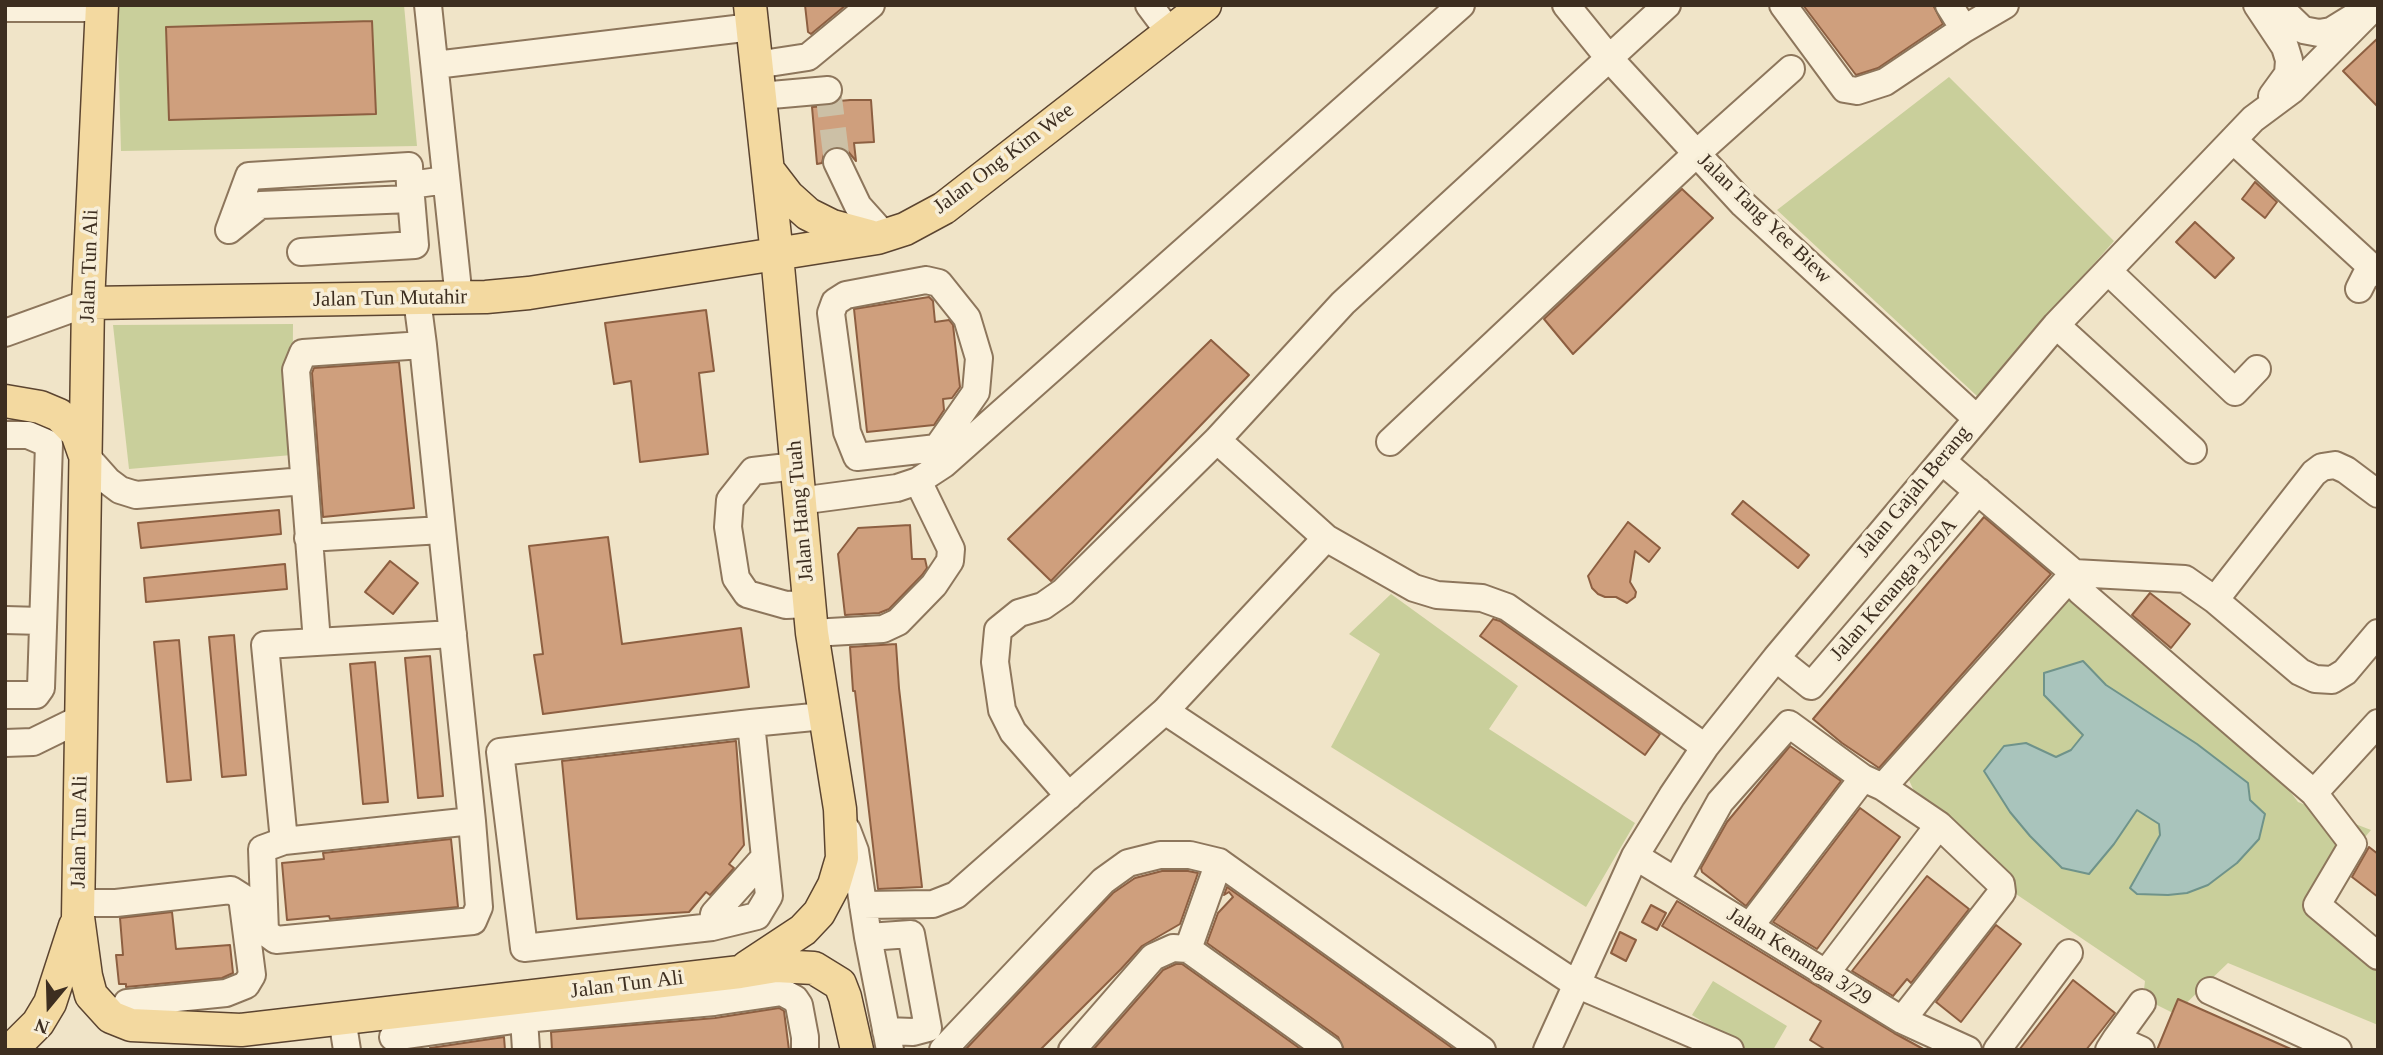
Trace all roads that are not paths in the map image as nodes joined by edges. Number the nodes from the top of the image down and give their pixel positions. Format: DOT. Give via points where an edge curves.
graph roads {
  1 [pos="428,5"];
  2 [pos="871,5"];
  3 [pos="1149,5"];
  4 [pos="1205,5"];
  5 [pos="1461,5"];
  6 [pos="1566,5"];
  7 [pos="1667,5"];
  8 [pos="1783,5"];
  9 [pos="1949,5"];
  10 [pos="2006,5"];
  11 [pos="2257,5"];
  12 [pos="2277,5"];
  13 [pos="2370,5"];
  14 [pos="2376,5"];
  15 [pos="102,6"];
  16 [pos="5,8"];
  17 [pos="751,16"];
  18 [pos="1964,29"];
  19 [pos="1170,33"];
  20 [pos="1609,58"];
  21 [pos="446,64"];
  22 [pos="756,65"];
  23 [pos="1791,69"];
  24 [pos="828,90"];
  25 [pos="760,96"];
  26 [pos="2253,119"];
  27 [pos="2233,140"];
  28 [pos="1696,154"];
  29 [pos="836,162"];
  30 [pos="768,170"];
  31 [pos="446,180"];
  32 [pos="411,192"];
  33 [pos="881,237"];
  34 [pos="300,252"];
  35 [pos="777,255"];
  36 [pos="2108,271"];
  37 [pos="2369,277"];
  38 [pos="417,299"];
  39 [pos="459,299"];
  40 [pos="88,303"];
  41 [pos="2056,325"];
  42 [pos="5,333"];
  43 [pos="423,345"];
  44 [pos="2256,369"];
  45 [pos="5,401"];
  46 [pos="1976,418"];
  47 [pos="5,435"];
  48 [pos="1217,440"];
  49 [pos="1390,442"];
  50 [pos="2193,450"];
  51 [pos="84,454"];
  52 [pos="941,456"];
  53 [pos="1942,461"];
  54 [pos="796,466"];
  55 [pos="304,481"];
  56 [pos="918,481"];
  57 [pos="1978,491"];
  58 [pos="2378,494"];
  59 [pos="799,501"];
  60 [pos="442,530"];
  61 [pos="308,538"];
  62 [pos="1326,538"];
  63 [pos="2074,573"];
  64 [pos="2215,600"];
  65 [pos="811,618"];
  66 [pos="5,620"];
  67 [pos="42,621"];
  68 [pos="2378,633"];
  69 [pos="453,634"];
  70 [pos="317,642"];
  71 [pos="1776,658"];
  72 [pos="5,695"];
  73 [pos="1165,711"];
  74 [pos="824,716"];
  75 [pos="82,719"];
  76 [pos="751,723"];
  77 [pos="2378,723"];
  78 [pos="5,743"];
  79 [pos="1705,747"];
  80 [pos="1873,783"];
  81 [pos="2314,793"];
  82 [pos="1069,796"];
  83 [pos="840,809"];
  84 [pos="472,821"];
  85 [pos="1940,825"];
  86 [pos="284,841"];
  87 [pos="1635,856"];
  88 [pos="1220,862"];
  89 [pos="1676,881"];
  90 [pos="863,905"];
  91 [pos="79,910"];
  92 [pos="1749,926"];
  93 [pos="868,937"];
  94 [pos="1188,949"];
  95 [pos="2069,953"];
  96 [pos="2378,957"];
  97 [pos="1826,973"];
  98 [pos="722,983"];
  99 [pos="1576,984"];
  100 [pos="2210,991"];
  101 [pos="127,1003"];
  102 [pos="2142,1003"];
  103 [pos="514,1009"];
  104 [pos="342,1018"];
  105 [pos="1902,1020"];
  106 [pos="242,1030"];
  107 [pos="393,1033"];
  108 [pos="888,1041"];
  109 [pos="2300,1042"];
  110 [pos="2113,1044"];
  111 [pos="11,1050"];
  112 [pos="161,1050"];
  113 [pos="347,1050"];
  114 [pos="510,1050"];
  115 [pos="526,1050"];
  116 [pos="805,1050"];
  117 [pos="857,1050"];
  118 [pos="943,1050"];
  119 [pos="1072,1050"];
  120 [pos="1329,1050"];
  121 [pos="1482,1050"];
  122 [pos="1547,1050"];
  123 [pos="1730,1050"];
  124 [pos="1968,1050"];
  125 [pos="1997,1050"];
  126 [pos="2141,1050"];
  127 [pos="2338,1050"];
  1 -- 21 [label="street"];
  2 -- 22 [label="street" via="808,57"];
  3 -- 19 [label="street"];
  4 -- 19 [label="main road, Jalan Ong Kim Wee"];
  5 -- 52 [label="street"];
  6 -- 20 [label="street, Jalan Tang Yee Biew"];
  7 -- 20 [label="street"];
  8 -- 18 [label="street" via="1845,89 1857,91 1885,82"];
  9 -- 18 [label="street"];
  10 -- 18 [label="street"];
  11 -- 26 [label="street" via="2286,47 2289,60 2288,74"];
  12 -- 13 [label="street" via="2302,30 2319,33 2345,24"];
  14 -- 26 [label="street, Jalan Gajah Berang" via="2292,90"];
  15 -- 16 [label="street"];
  15 -- 40 [label="main road, Jalan Tun Ali"];
  17 -- 21 [label="street"];
  17 -- 22 [label="main road, Jalan Hang Tuah"];
  19 -- 33 [label="main road, Jalan Ong Kim Wee" via="944,208"];
  20 -- 28 [label="street, Jalan Tang Yee Biew"];
  20 -- 48 [label="street" via="1343,303"];
  21 -- 31 [label="street"];
  22 -- 25 [label="main road, Jalan Hang Tuah"];
  23 -- 28 [label="street"];
  24 -- 25 [label="street"];
  25 -- 30 [label="main road, Jalan Hang Tuah"];
  26 -- 27 [label="street, Jalan Gajah Berang"];
  27 -- 36 [label="street, Jalan Gajah Berang"];
  27 -- 37 [label="street"];
  28 -- 46 [label="street, Jalan Tang Yee Biew" via="1743,204"];
  28 -- 49 [label="street"];
  29 -- 33 [label="street" via="858,206"];
  30 -- 33 [label="main road" via="808,214 832,226"];
  30 -- 35 [label="main road, Jalan Hang Tuah"];
  31 -- 32 [label="street"];
  31 -- 39 [label="street"];
  32 -- 32 [label="street" via="260,205 229,230 249,176 409,166"];
  32 -- 34 [label="street" via="415,244"];
  33 -- 35 [label="main road, Jalan Ong Kim Wee"];
  35 -- 39 [label="main road, Jalan Tun Mutahir"];
  35 -- 54 [label="main road, Jalan Hang Tuah"];
  36 -- 41 [label="street, Jalan Gajah Berang"];
  36 -- 44 [label="street" via="2235,392"];
  38 -- 39 [label="main road, Jalan Tun Mutahir"];
  38 -- 40 [label="main road, Jalan Tun Mutahir"];
  38 -- 43 [label="street"];
  40 -- 42 [label="street, Jalan Tun Mutahir"];
  40 -- 51 [label="main road, Jalan Tun Ali"];
  41 -- 46 [label="street, Jalan Gajah Berang"];
  41 -- 50 [label="street"];
  43 -- 55 [label="street" via="303,353 296,370"];
  43 -- 60 [label="street"];
  45 -- 51 [label="main road" via="59,415 77,433"];
  46 -- 53 [label="street, Jalan Gajah Berang"];
  47 -- 67 [label="street" via="28,435 49,444"];
  48 -- 62 [label="street"];
  48 -- 82 [label="street" via="1063,592 1043,606 1019,613 998,630 995,662 1002,710 1013,732"];
  51 -- 55 [label="street" via="120,490 136,495"];
  51 -- 75 [label="main road, Jalan Tun Ali"];
  52 -- 52 [label="street" via="857,457 847,432 831,313 835,302 846,295 926,280 939,283 967,318 979,358 976,392"];
  52 -- 56 [label="street"];
  53 -- 57 [label="street"];
  53 -- 71 [label="street, Jalan Gajah Berang"];
  54 -- 59 [label="main road, Jalan Hang Tuah"];
  54 -- 65 [label="street" via="753,471 730,500 728,527 736,578 747,594"];
  55 -- 61 [label="street"];
  56 -- 59 [label="street"];
  56 -- 65 [label="street" via="951,549 950,561 934,585 898,622 883,629"];
  57 -- 63 [label="street"];
  57 -- 71 [label="street, Jalan Kenanga 3/29A" via="1811,686"];
  58 -- 64 [label="street" via="2346,470 2322,467"];
  59 -- 65 [label="main road, Jalan Hang Tuah"];
  60 -- 61 [label="street"];
  60 -- 69 [label="street"];
  61 -- 70 [label="street"];
  62 -- 73 [label="street"];
  62 -- 79 [label="street" via="1414,588 1482,598 1507,607"];
  63 -- 64 [label="street" via="2185,579"];
  63 -- 80 [label="street"];
  63 -- 81 [label="street" via="2080,591"];
  64 -- 68 [label="street" via="2300,672 2315,679 2332,680 2345,672"];
  65 -- 74 [label="main road, Jalan Hang Tuah"];
  66 -- 67 [label="street"];
  67 -- 72 [label="street" via="41,688 36,695"];
  69 -- 70 [label="street"];
  69 -- 84 [label="street"];
  70 -- 86 [label="street" via="265,645"];
  71 -- 79 [label="street, Jalan Gajah Berang"];
  73 -- 82 [label="street"];
  73 -- 99 [label="street"];
  74 -- 76 [label="street"];
  74 -- 83 [label="main road, Jalan Hang Tuah"];
  75 -- 78 [label="street" via="33,742"];
  75 -- 91 [label="main road, Jalan Tun Ali"];
  76 -- 76 [label="street" via="500,752 524,948 712,928 757,916 769,896"];
  77 -- 81 [label="street"];
  79 -- 87 [label="street, Jalan Gajah Berang"];
  80 -- 85 [label="street"];
  80 -- 89 [label="street" via="1789,724 1720,802"];
  80 -- 92 [label="street"];
  81 -- 96 [label="street" via="2353,844 2318,905"];
  82 -- 90 [label="street" via="956,895 933,904"];
  83 -- 90 [label="street" via="855,851"];
  83 -- 98 [label="main road, Jalan Hang Tuah" via="842,858 819,913 803,930"];
  84 -- 86 [label="street"];
  84 -- 86 [label="street" via="479,907 473,920 286,941 264,932 262,849"];
  85 -- 97 [label="street"];
  85 -- 105 [label="street" via="2001,884 2002,892"];
  87 -- 89 [label="street, Jalan Kenanga 3/29"];
  87 -- 99 [label="street, Jalan Gajah Berang"];
  88 -- 94 [label="street"];
  88 -- 118 [label="street" via="1160,855 1128,863 1103,881"];
  88 -- 121 [label="street"];
  89 -- 92 [label="street, Jalan Kenanga 3/29"];
  90 -- 93 [label="street"];
  91 -- 101 [label="street" via="230,890 242,897 252,975 246,985 226,993"];
  91 -- 106 [label="main road, Jalan Tun Ali" via="91,995 111,1017 150,1028"];
  91 -- 111 [label="main road" via="50,1003 38,1023"];
  92 -- 97 [label="street, Jalan Kenanga 3/29"];
  93 -- 108 [label="street"];
  93 -- 108 [label="street" via="911,934 928,1028"];
  94 -- 119 [label="street" via="1173,948 1153,957"];
  94 -- 120 [label="street"];
  95 -- 125 [label="street"];
  97 -- 105 [label="street, Jalan Kenanga 3/29"];
  98 -- 103 [label="main road, Jalan Tun Ali"];
  98 -- 116 [label="street" via="789,994 799,1005"];
  98 -- 117 [label="main road, Jalan Tun Ali" via="776,966 814,968 829,975 840,984 845,997"];
  99 -- 122 [label="street, Jalan Gajah Berang"];
  99 -- 123 [label="street"];
  100 -- 109 [label="street"];
  102 -- 110 [label="street"];
  103 -- 107 [label="main road, Jalan Tun Ali"];
  103 -- 114 [label="street"];
  103 -- 115 [label="street"];
  104 -- 106 [label="main road, Jalan Tun Ali"];
  104 -- 107 [label="main road, Jalan Tun Ali"];
  104 -- 113 [label="street"];
  105 -- 124 [label="street, Jalan Kenanga 3/29"];
  106 -- 112 [label="main road"];
  109 -- 127 [label="street"];
  110 -- 126 [label="street"];
}
